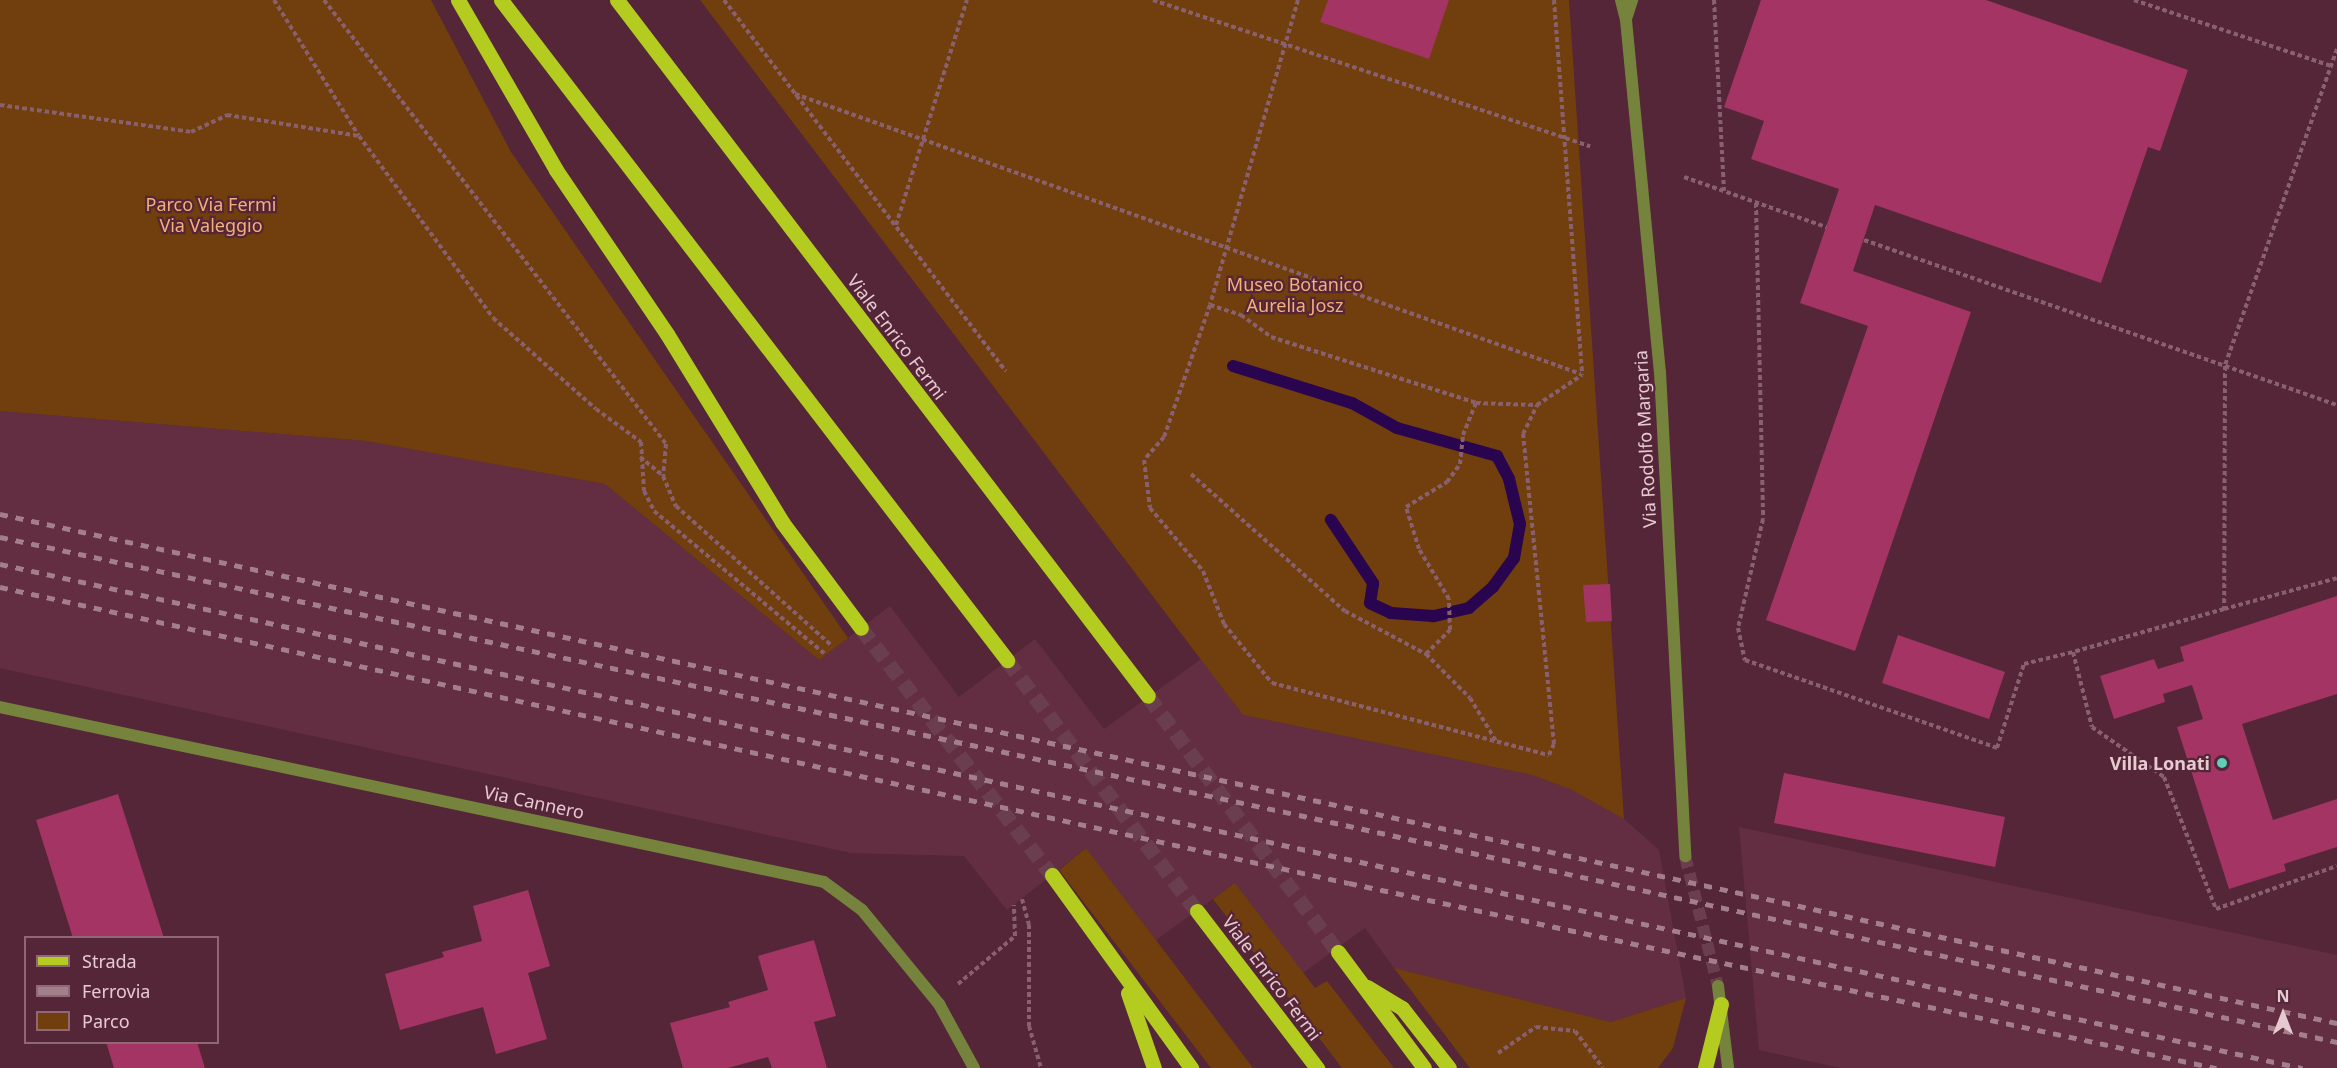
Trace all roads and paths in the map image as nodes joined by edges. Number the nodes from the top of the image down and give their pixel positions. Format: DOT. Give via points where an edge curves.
graph roads {
  1 [pos="274,0"];
  2 [pos="324,0"];
  3 [pos="458,0"];
  4 [pos="501,0"];
  5 [pos="617,0"];
  6 [pos="724,0"];
  7 [pos="968,0"];
  8 [pos="1153,0"];
  9 [pos="1298,0"];
  10 [pos="1554,0"];
  11 [pos="1621,0"];
  12 [pos="1632,0"];
  13 [pos="1714,0"];
  14 [pos="2134,0"];
  15 [pos="1626,20"];
  16 [pos="1284,45"];
  17 [pos="2337,49"];
  18 [pos="2331,66"];
  19 [pos="795,94"];
  20 [pos="0,105"];
  21 [pos="359,136"];
  22 [pos="924,140"];
  23 [pos="1562,140"];
  24 [pos="1590,147"];
  25 [pos="1684,177"];
  26 [pos="1724,191"];
  27 [pos="1756,203"];
  28 [pos="896,226"];
  29 [pos="1826,227"];
  30 [pos="1863,240"];
  31 [pos="1227,248"];
  32 [pos="1210,305"];
  33 [pos="2225,366"];
  34 [pos="1006,371"];
  35 [pos="1582,375"];
  36 [pos="1476,403"];
  37 [pos="1537,405"];
  38 [pos="2337,405"];
  39 [pos="640,457"];
  40 [pos="1191,474"];
  41 [pos="663,476"];
  42 [pos="2337,578"];
  43 [pos="2224,609"];
  44 [pos="861,628"];
  45 [pos="832,646"];
  46 [pos="2073,652"];
  47 [pos="824,653"];
  48 [pos="1426,654"];
  49 [pos="1007,660"];
  50 [pos="1148,696"];
  51 [pos="0,707"];
  52 [pos="1497,742"];
  53 [pos="1685,856"];
  54 [pos="2337,866"];
  55 [pos="1052,876"];
  56 [pos="1022,899"];
  57 [pos="1014,905"];
  58 [pos="1197,911"];
  59 [pos="1338,952"];
  60 [pos="1121,974"];
  61 [pos="1359,982"];
  62 [pos="958,984"];
  63 [pos="1718,986"];
  64 [pos="1721,1004"];
  65 [pos="1498,1053"];
  66 [pos="974,1068"];
  67 [pos="1041,1068"];
  68 [pos="1154,1068"];
  69 [pos="1191,1068"];
  70 [pos="1317,1068"];
  71 [pos="1424,1068"];
  72 [pos="1449,1068"];
  73 [pos="1603,1068"];
  74 [pos="1705,1068"];
  75 [pos="1728,1068"];
  1 -- 21 [label="path"];
  2 -- 41 [label="path" via="666,444"];
  3 -- 44 [label="main road" via="556,170 667,334 782,522"];
  4 -- 49 [label="main road"];
  5 -- 50 [label="main road, Viale Enrico Fermi"];
  6 -- 19 [label="path"];
  7 -- 22 [label="path"];
  8 -- 16 [label="path"];
  9 -- 16 [label="path"];
  10 -- 23 [label="path"];
  11 -- 15 [label="street, Via Rodolfo Margaria"];
  12 -- 15 [label="street, Via Rodolfo Margaria"];
  13 -- 26 [label="path"];
  14 -- 18 [label="path"];
  15 -- 53 [label="street, Via Rodolfo Margaria" via="1660,372"];
  16 -- 23 [label="path"];
  16 -- 31 [label="path"];
  17 -- 18 [label="path"];
  18 -- 33 [label="path"];
  19 -- 22 [label="path"];
  19 -- 28 [label="path"];
  20 -- 21 [label="path" via="190,132 227,115"];
  21 -- 39 [label="path" via="493,318 596,409 640,442"];
  22 -- 28 [label="path"];
  22 -- 31 [label="path"];
  23 -- 24 [label="path"];
  23 -- 35 [label="path"];
  25 -- 26 [label="path"];
  26 -- 27 [label="path"];
  27 -- 29 [label="path"];
  27 -- 46 [label="path" via="1763,519 1738,628 1745,660 1997,748 2024,664"];
  28 -- 34 [label="path"];
  30 -- 33 [label="path"];
  31 -- 32 [label="path"];
  31 -- 35 [label="path"];
  32 -- 36 [label="path" via="1240,315 1271,337"];
  32 -- 52 [label="path" via="1164,437 1144,460 1150,508 1203,571 1224,624 1272,683"];
  33 -- 38 [label="path"];
  33 -- 43 [label="path"];
  35 -- 37 [label="path"];
  36 -- 37 [label="path"];
  36 -- 48 [label="path" via="1463,435 1460,464 1447,482 1406,507 1419,549 1449,599 1450,630"];
  37 -- 52 [label="path" via="1523,434 1554,744 1549,755"];
  39 -- 41 [label="path"];
  39 -- 47 [label="path" via="644,491 654,511"];
  40 -- 48 [label="path" via="1346,611"];
  41 -- 45 [label="path" via="676,506"];
  42 -- 43 [label="path"];
  43 -- 46 [label="path"];
  46 -- 54 [label="path" via="2092,727 2164,777 2216,909"];
  48 -- 52 [label="path" via="1470,698"];
  51 -- 66 [label="street, Via Cannero" via="824,882 862,910 939,1004"];
  55 -- 60 [label="main road"];
  56 -- 67 [label="path" via="1029,926 1029,1026"];
  57 -- 62 [label="path" via="1015,936"];
  58 -- 70 [label="main road, Viale Enrico Fermi"];
  59 -- 61 [label="main road"];
  60 -- 68 [label="main road"];
  60 -- 69 [label="main road"];
  61 -- 71 [label="main road"];
  61 -- 72 [label="main road" via="1402,1008"];
  63 -- 64 [label="street"];
  64 -- 74 [label="main road"];
  64 -- 75 [label="street"];
  65 -- 73 [label="path" via="1536,1027 1575,1030"];
}
